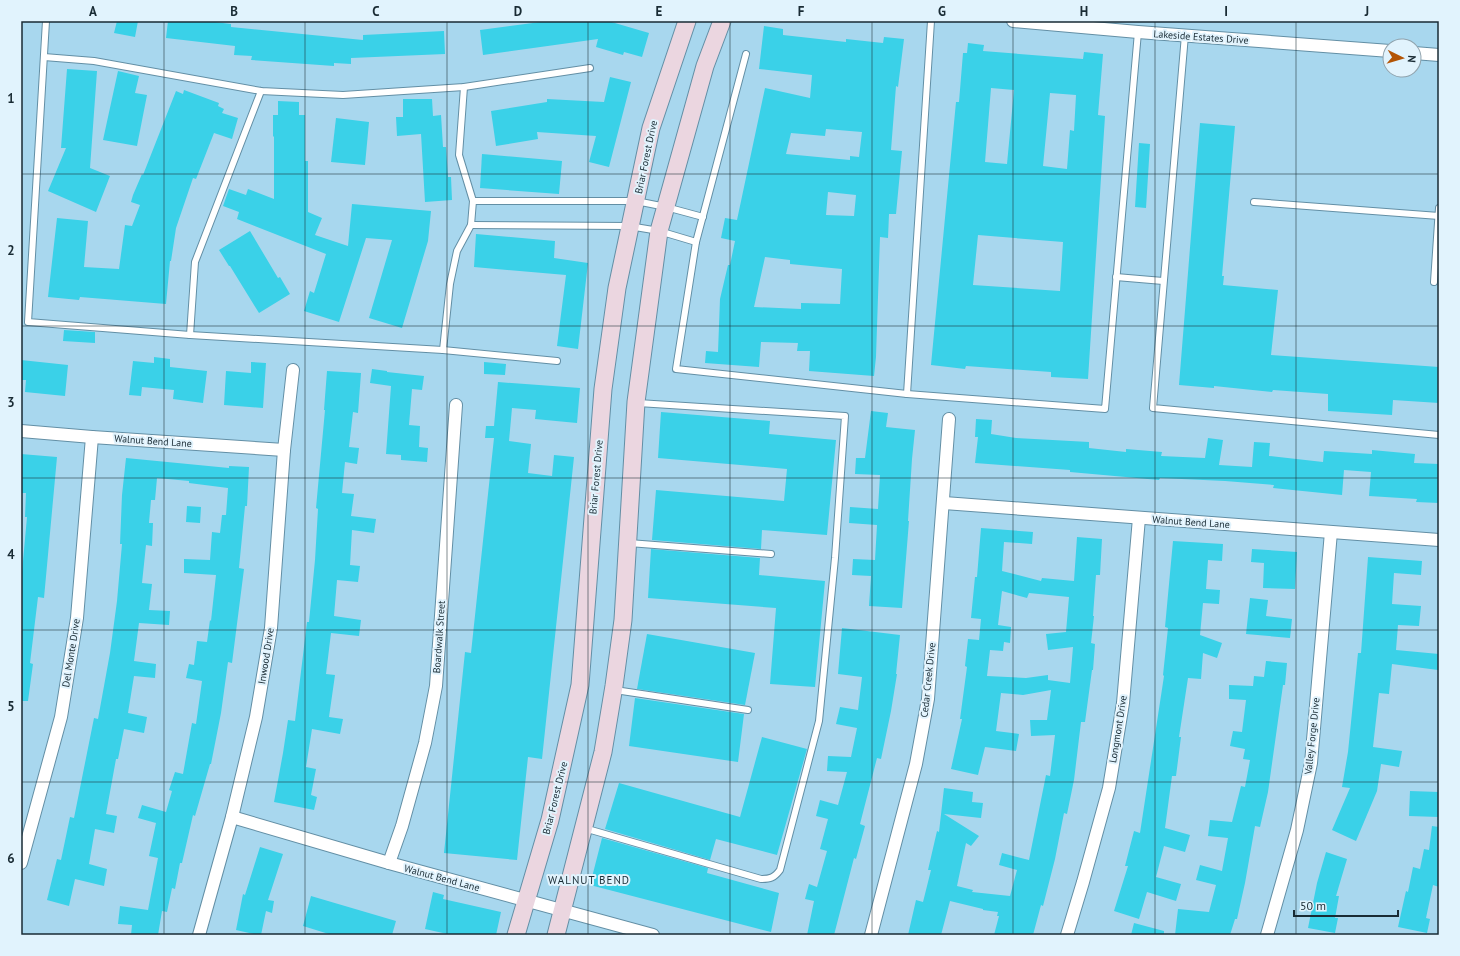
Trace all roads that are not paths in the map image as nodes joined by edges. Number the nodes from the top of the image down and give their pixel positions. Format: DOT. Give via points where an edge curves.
graph roads {
  1 [pos="46,21"];
  2 [pos="687,21"];
  3 [pos="722,21"];
  4 [pos="931,21"];
  5 [pos="1013,21"];
  6 [pos="1138,32"];
  7 [pos="1185,35"];
  8 [pos="1382,50"];
  9 [pos="746,54"];
  10 [pos="1422,54"];
  11 [pos="1439,55"];
  12 [pos="44,57"];
  13 [pos="590,68"];
  14 [pos="464,87"];
  15 [pos="262,91"];
  16 [pos="473,201"];
  17 [pos="636,201"];
  18 [pos="1254,202"];
  19 [pos="666,207"];
  20 [pos="1439,208"];
  21 [pos="1439,216"];
  22 [pos="703,217"];
  23 [pos="471,225"];
  24 [pos="629,226"];
  25 [pos="659,231"];
  26 [pos="696,242"];
  27 [pos="1116,277"];
  28 [pos="1163,281"];
  29 [pos="1434,282"];
  30 [pos="190,335"];
  31 [pos="443,350"];
  32 [pos="557,361"];
  33 [pos="292,370"];
  34 [pos="907,394"];
  35 [pos="636,402"];
  36 [pos="456,404"];
  37 [pos="949,419"];
  38 [pos="21,431"];
  39 [pos="1439,435"];
  40 [pos="92,438"];
  41 [pos="284,450"];
  42 [pos="944,503"];
  43 [pos="1139,518"];
  44 [pos="1331,532"];
  45 [pos="1439,540"];
  46 [pos="628,543"];
  47 [pos="771,554"];
  48 [pos="614,690"];
  49 [pos="748,710"];
  50 [pos="232,817"];
  51 [pos="583,828"];
  52 [pos="389,863"];
  53 [pos="21,864"];
  54 [pos="526,900"];
  55 [pos="562,910"];
  56 [pos="199,935"];
  57 [pos="516,935"];
  58 [pos="556,935"];
  59 [pos="653,935"];
  60 [pos="871,935"];
  61 [pos="1068,935"];
  62 [pos="1267,935"];
  1 -- 12 [label="lane"];
  2 -- 17 [label="main road, Briar Forest Drive" via="651,128"];
  3 -- 19 [label="main road" via="705,66"];
  4 -- 34 [label="lane"];
  5 -- 6 [label="street, Lakeside Estates Drive"];
  6 -- 7 [label="street, Lakeside Estates Drive"];
  6 -- 27 [label="lane"];
  7 -- 8 [label="street, Lakeside Estates Drive"];
  7 -- 28 [label="lane"];
  9 -- 22 [label="lane"];
  10 -- 11 [label="street"];
  12 -- 15 [label="lane" via="94,61"];
  12 -- 30 [label="lane" via="28,322"];
  13 -- 14 [label="lane"];
  14 -- 15 [label="lane" via="343,95"];
  14 -- 16 [label="lane" via="459,155"];
  15 -- 30 [label="lane" via="195,262"];
  16 -- 17 [label="lane"];
  16 -- 23 [label="lane"];
  17 -- 19 [label="lane"];
  17 -- 24 [label="main road, Briar Forest Drive"];
  18 -- 21 [label="lane"];
  19 -- 22 [label="lane"];
  19 -- 25 [label="main road"];
  20 -- 21 [label="lane"];
  21 -- 29 [label="lane"];
  22 -- 26 [label="lane"];
  23 -- 24 [label="lane"];
  23 -- 31 [label="lane" via="457,251 450,284"];
  24 -- 25 [label="lane"];
  24 -- 54 [label="main road, Briar Forest Drive" via="617,288 603,389 580,685 550,820"];
  25 -- 26 [label="lane"];
  25 -- 35 [label="main road"];
  26 -- 34 [label="lane" via="676,369"];
  27 -- 28 [label="lane"];
  27 -- 34 [label="lane" via="1104,409"];
  28 -- 39 [label="lane" via="1153,408"];
  30 -- 31 [label="lane"];
  31 -- 32 [label="lane"];
  33 -- 41 [label="street, Inwood Drive"];
  35 -- 46 [label="main road"];
  35 -- 51 [label="lane" via="845,416 835,558 819,721 780,870 769,879 761,879"];
  36 -- 52 [label="street, Boardwalk Street" via="436,686 425,743"];
  37 -- 42 [label="street, Cedar Creek Drive"];
  38 -- 40 [label="street, Walnut Bend Lane"];
  40 -- 41 [label="street, Walnut Bend Lane"];
  40 -- 53 [label="street, Del Monte Drive" via="77,618 61,717"];
  41 -- 50 [label="street, Inwood Drive" via="271,628 256,717"];
  42 -- 43 [label="street, Walnut Bend Lane"];
  42 -- 60 [label="street, Cedar Creek Drive" via="928,698 916,764"];
  43 -- 44 [label="street, Walnut Bend Lane"];
  43 -- 61 [label="street, Longmont Drive" via="1123,703 1109,788"];
  44 -- 45 [label="street, Walnut Bend Lane"];
  44 -- 62 [label="street, Valley Forge Drive" via="1310,763 1297,830"];
  46 -- 47 [label="lane"];
  46 -- 48 [label="main road" via="623,620"];
  48 -- 49 [label="lane"];
  48 -- 51 [label="main road" via="603,752"];
  50 -- 52 [label="street, Walnut Bend Lane"];
  50 -- 56 [label="street, Inwood Drive"];
  51 -- 55 [label="main road"];
  52 -- 54 [label="street, Walnut Bend Lane"];
  54 -- 55 [label="street, Walnut Bend Lane"];
  54 -- 57 [label="main road, Briar Forest Drive"];
  55 -- 58 [label="main road"];
  55 -- 59 [label="street, Walnut Bend Lane"];
}
